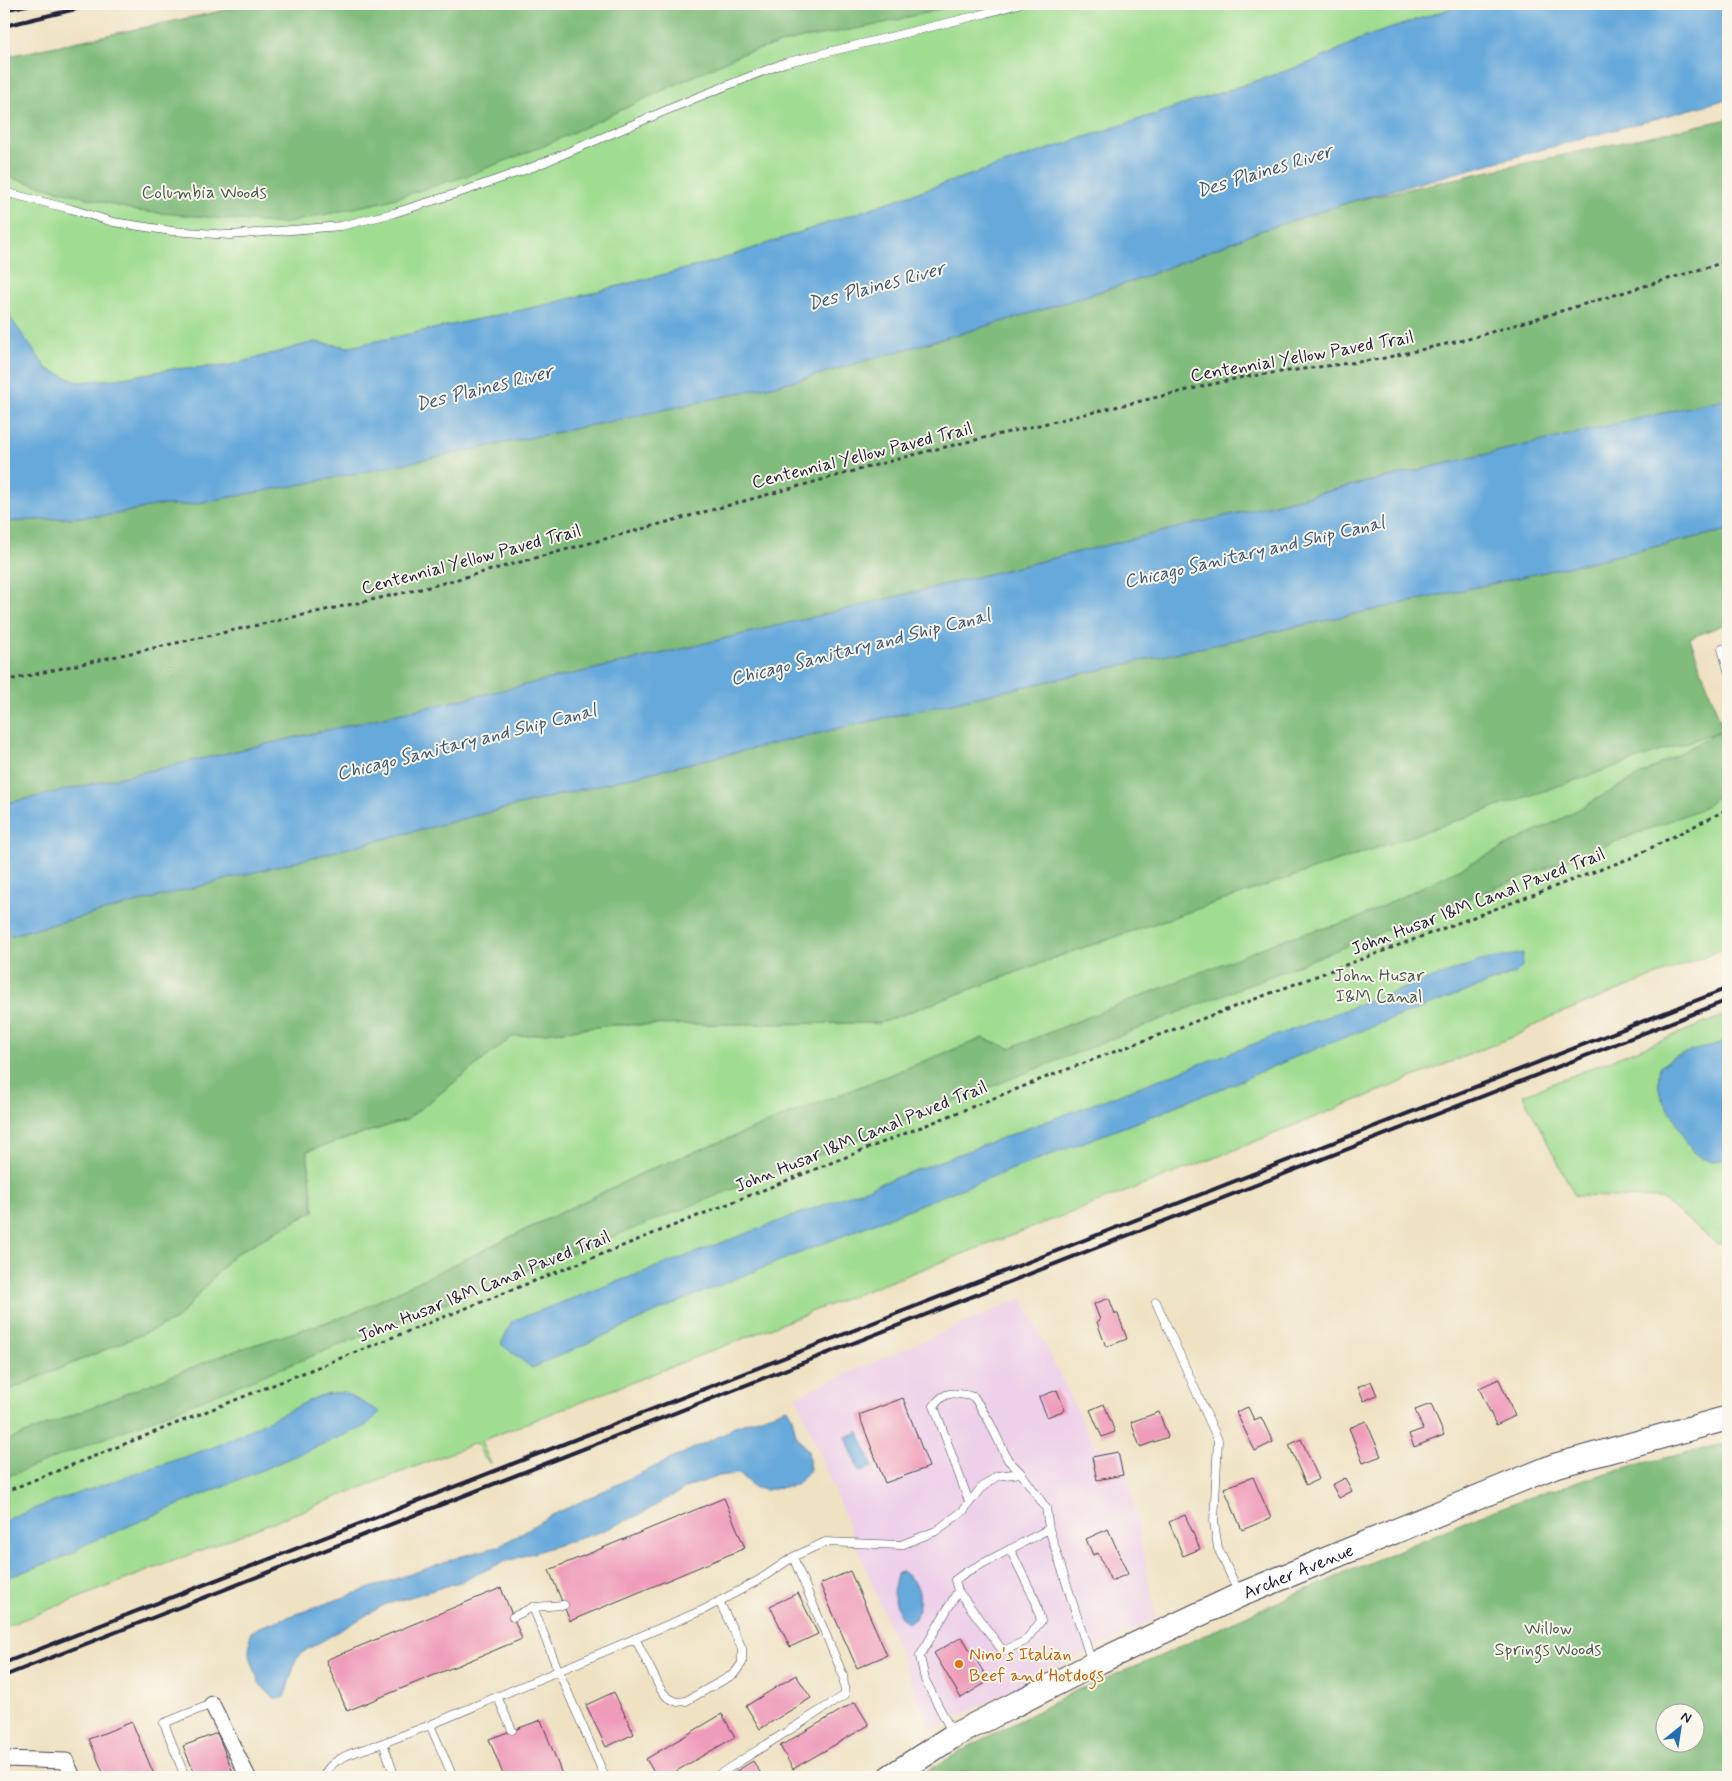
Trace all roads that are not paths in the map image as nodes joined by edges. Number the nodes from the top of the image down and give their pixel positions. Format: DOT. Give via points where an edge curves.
graph roads {
  1 [pos="1018,4"];
  2 [pos="4,192"];
  3 [pos="1728,647"];
  4 [pos="1728,670"];
  5 [pos="1156,1302"];
  6 [pos="1728,1418"];
  7 [pos="1021,1473"];
  8 [pos="970,1502"];
  9 [pos="1049,1529"];
  10 [pos="1010,1549"];
  11 [pos="793,1557"];
  12 [pos="958,1591"];
  13 [pos="1240,1595"];
  14 [pos="719,1601"];
  15 [pos="564,1605"];
  16 [pos="533,1607"];
  17 [pos="513,1617"];
  18 [pos="635,1638"];
  19 [pos="1092,1665"];
  20 [pos="558,1670"];
  21 [pos="497,1696"];
  22 [pos="212,1704"];
  23 [pos="430,1725"];
  24 [pos="512,1730"];
  25 [pos="953,1736"];
  26 [pos="382,1743"];
  27 [pos="4,1759"];
  28 [pos="73,1777"];
  29 [pos="185,1777"];
  30 [pos="248,1777"];
  31 [pos="324,1777"];
  32 [pos="395,1777"];
  33 [pos="453,1777"];
  34 [pos="605,1777"];
  35 [pos="715,1777"];
  36 [pos="890,1777"];
  1 -- 2 [label="lane" via="784,63 533,167 394,213 341,226 230,235 172,231 113,222"];
  3 -- 4 [label="lane" via="1722,649"];
  5 -- 13 [label="lane" via="1218,1440 1214,1522 1218,1548"];
  6 -- 13 [label="main road, Archer Avenue" via="1554,1466"];
  7 -- 8 [label="lane" via="997,1476 980,1488"];
  7 -- 8 [label="lane" via="1008,1460 974,1397 955,1392 939,1399 934,1406"];
  7 -- 9 [label="lane" via="1046,1508"];
  8 -- 11 [label="lane" via="936,1531 901,1545 825,1542"];
  9 -- 10 [label="lane"];
  9 -- 19 [label="lane"];
  10 -- 12 [label="lane" via="955,1580"];
  10 -- 12 [label="lane" via="1036,1602 1041,1621 1025,1641 1003,1651"];
  11 -- 14 [label="lane"];
  11 -- 35 [label="lane" via="843,1676 845,1695"];
  12 -- 25 [label="lane" via="920,1656 925,1680"];
  13 -- 19 [label="main road, Archer Avenue"];
  14 -- 18 [label="lane"];
  14 -- 18 [label="lane" via="742,1648 742,1663 734,1674 686,1701 677,1702 666,1697"];
  15 -- 16 [label="lane"];
  16 -- 17 [label="lane"];
  16 -- 20 [label="lane"];
  18 -- 20 [label="lane"];
  19 -- 25 [label="main road, Archer Avenue"];
  20 -- 21 [label="lane"];
  20 -- 34 [label="lane"];
  21 -- 23 [label="lane"];
  21 -- 24 [label="lane"];
  22 -- 29 [label="lane" via="164,1723"];
  22 -- 30 [label="street"];
  23 -- 26 [label="lane"];
  23 -- 33 [label="lane"];
  25 -- 36 [label="main road, Archer Avenue"];
  26 -- 31 [label="lane" via="336,1760"];
  26 -- 32 [label="lane"];
  27 -- 28 [label="street" via="66,1761"];
}
